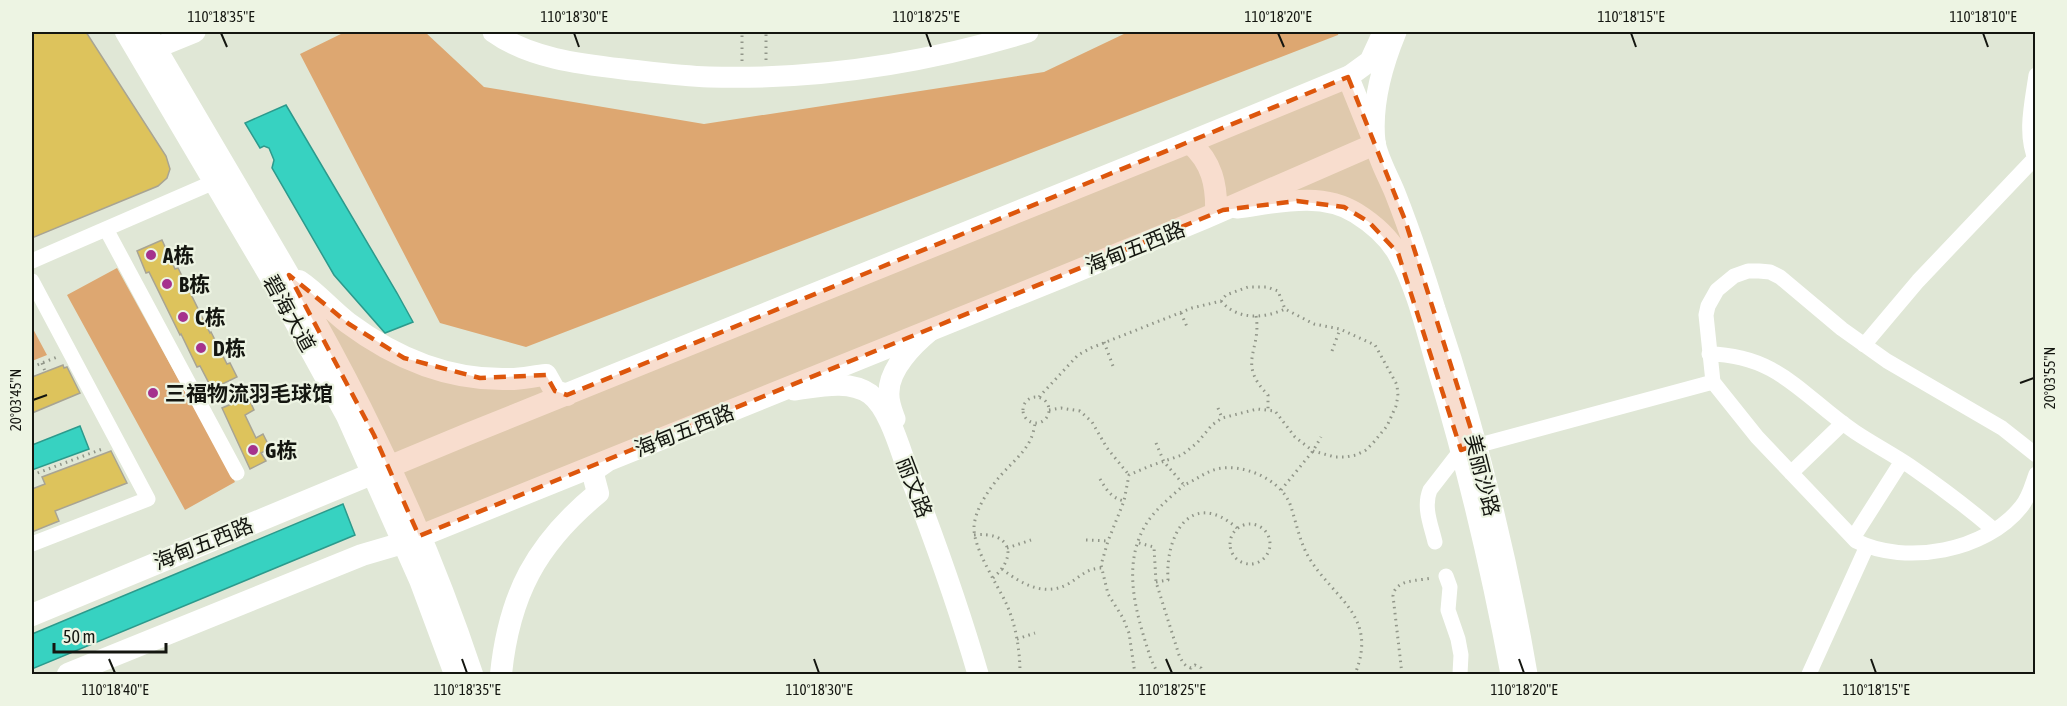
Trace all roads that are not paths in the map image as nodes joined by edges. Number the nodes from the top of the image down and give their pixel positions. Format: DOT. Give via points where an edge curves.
graph roads {
  1 [pos="195,32"];
  2 [pos="493,32"];
  3 [pos="510,32"];
  4 [pos="1000,32"];
  5 [pos="1028,32"];
  6 [pos="1383,32"];
  7 [pos="1396,32"];
  8 [pos="141,38"];
  9 [pos="2036,75"];
  10 [pos="1348,77"];
  11 [pos="1199,139"];
  12 [pos="1375,144"];
  13 [pos="2035,160"];
  14 [pos="214,182"];
  15 [pos="1220,212"];
  16 [pos="106,229"];
  17 [pos="32,261"];
  18 [pos="289,275"];
  19 [pos="32,281"];
  20 [pos="1418,282"];
  21 [pos="932,329"];
  22 [pos="1864,345"];
  23 [pos="1709,354"];
  24 [pos="1713,382"];
  25 [pos="779,392"];
  26 [pos="567,395"];
  27 [pos="1843,423"];
  28 [pos="1469,448"];
  29 [pos="2036,455"];
  30 [pos="608,461"];
  31 [pos="1902,461"];
  32 [pos="381,471"];
  33 [pos="237,472"];
  34 [pos="1791,473"];
  35 [pos="2036,474"];
  36 [pos="1994,530"];
  37 [pos="1853,538"];
  38 [pos="411,540"];
  39 [pos="1435,542"];
  40 [pos="32,544"];
  41 [pos="1868,546"];
  42 [pos="1446,576"];
  43 [pos="32,614"];
  44 [pos="68,675"];
  45 [pos="455,675"];
  46 [pos="472,675"];
  47 [pos="501,675"];
  48 [pos="978,675"];
  49 [pos="985,675"];
  50 [pos="1460,675"];
  51 [pos="1511,675"];
  52 [pos="1527,675"];
  53 [pos="1809,675"];
  1 -- 8 [label="street"];
  2 -- 5 [label="street" via="517,46 564,60 710,77 868,68 936,56"];
  3 -- 4 [label="street" via="540,46 596,59 689,68 766,69 914,53"];
  6 -- 10 [label="street" via="1370,61"];
  7 -- 12 [label="street" via="1382,70"];
  8 -- 14 [label="main road, 碧海大道"];
  8 -- 18 [label="main road, 碧海大道"];
  9 -- 13 [label="street" via="2030,122"];
  10 -- 11 [label="main road, 海甸五西路"];
  10 -- 12 [label="main road"];
  11 -- 15 [label="main road" via="1212,173"];
  11 -- 26 [label="main road, 海甸五西路"];
  12 -- 15 [label="main road, 海甸五西路"];
  12 -- 20 [label="street" via="1405,220"];
  13 -- 22 [label="street" via="1910,290"];
  14 -- 16 [label="street"];
  14 -- 32 [label="main road, 碧海大道" via="273,281 358,440"];
  15 -- 20 [label="street" via="1314,200 1344,207 1369,222 1390,243"];
  15 -- 21 [label="main road, 海甸五西路"];
  16 -- 17 [label="street"];
  16 -- 33 [label="street"];
  18 -- 26 [label="main road" via="349,324 404,358 452,374 480,378 546,375 555,391"];
  18 -- 32 [label="main road, 碧海大道" via="338,363"];
  19 -- 40 [label="street" via="148,499"];
  20 -- 28 [label="street, 美丽沙路"];
  21 -- 25 [label="main road, 海甸五西路"];
  21 -- 49 [label="street, 丽文路" via="900,363 890,383 889,400 954,575"];
  22 -- 23 [label="street" via="1785,280 1770,272 1748,271 1725,282 1708,306"];
  22 -- 29 [label="street" via="2013,435"];
  23 -- 24 [label="street"];
  23 -- 27 [label="street" via="1738,356 1769,368"];
  24 -- 28 [label="street"];
  24 -- 34 [label="street"];
  25 -- 30 [label="main road, 海甸五西路"];
  25 -- 48 [label="street, 丽文路" via="846,386 870,394 880,404 945,566"];
  26 -- 32 [label="main road, 海甸五西路"];
  27 -- 31 [label="street"];
  27 -- 34 [label="street"];
  28 -- 39 [label="street" via="1427,498"];
  28 -- 51 [label="street, 美丽沙路"];
  28 -- 52 [label="street, 美丽沙路" via="1512,597"];
  30 -- 38 [label="main road, 海甸五西路"];
  30 -- 47 [label="main road" via="593,474 598,493 563,526 524,580 505,636"];
  31 -- 36 [label="street"];
  31 -- 37 [label="street"];
  32 -- 38 [label="main road, 碧海大道"];
  32 -- 43 [label="main road, 海甸五西路"];
  34 -- 37 [label="street"];
  35 -- 36 [label="street" via="2022,506"];
  36 -- 41 [label="street" via="1939,552"];
  37 -- 41 [label="street"];
  38 -- 44 [label="main road, 海甸五西路" via="362,555"];
  38 -- 45 [label="main road, 碧海大道"];
  38 -- 46 [label="main road, 碧海大道" via="454,621"];
  41 -- 53 [label="street"];
  42 -- 50 [label="street" via="1450,587 1448,610 1461,655"];
}
